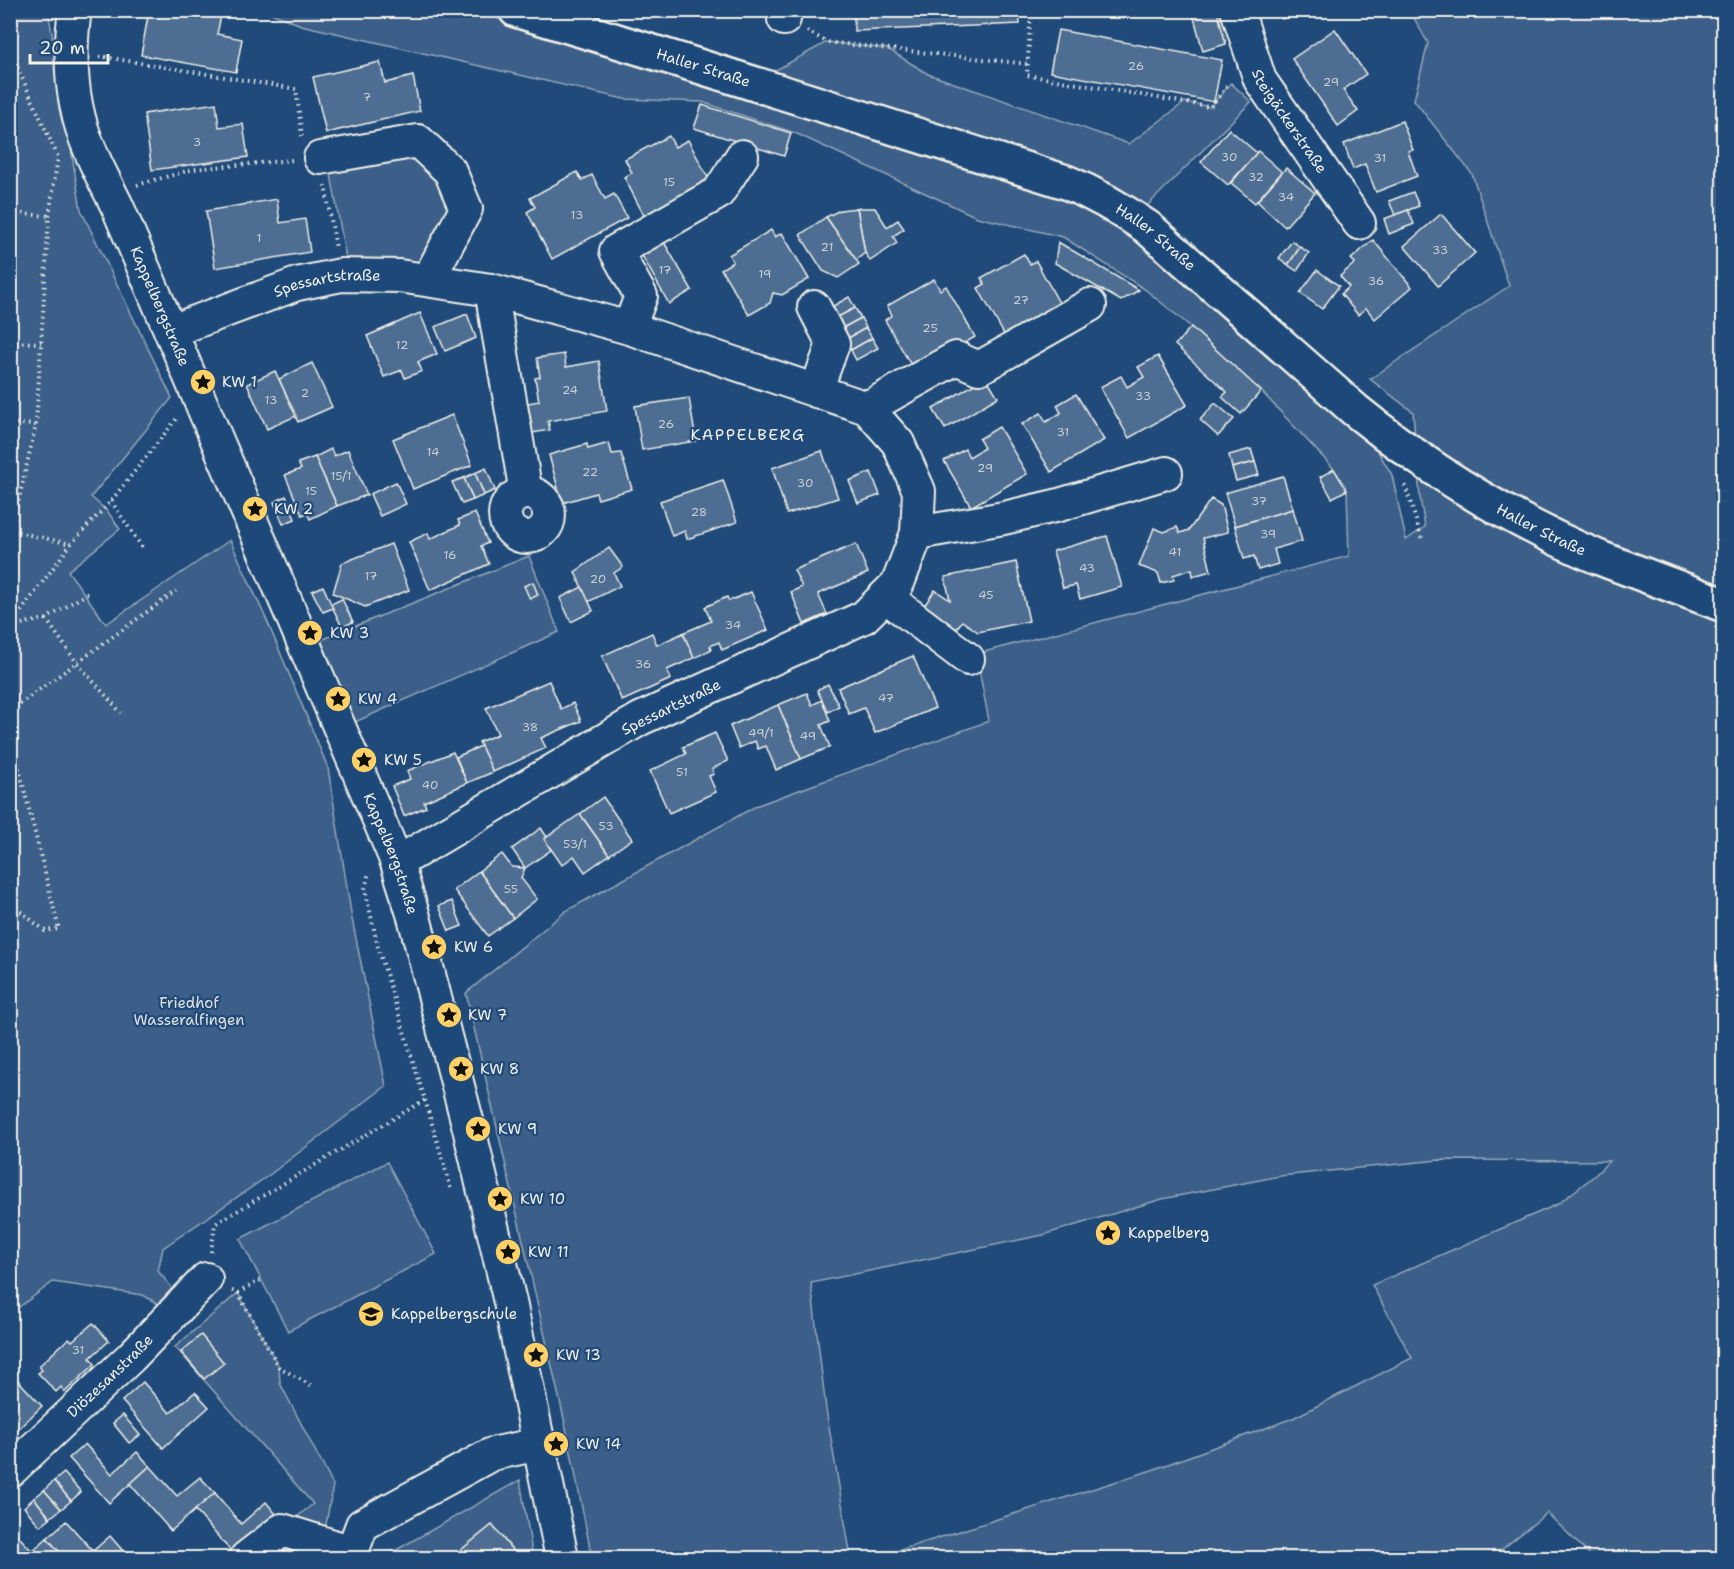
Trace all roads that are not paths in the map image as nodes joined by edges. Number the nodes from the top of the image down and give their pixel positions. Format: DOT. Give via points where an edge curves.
graph roads {
  1 [pos="516,10"];
  2 [pos="1237,10"];
  3 [pos="75,11"];
  4 [pos="742,156"];
  5 [pos="313,158"];
  6 [pos="1359,224"];
  7 [pos="428,280"];
  8 [pos="491,290"];
  9 [pos="1090,305"];
  10 [pos="814,307"];
  11 [pos="629,328"];
  12 [pos="171,332"];
  13 [pos="816,391"];
  14 [pos="867,408"];
  15 [pos="1166,473"];
  16 [pos="526,493"];
  17 [pos="916,533"];
  18 [pos="885,596"];
  19 [pos="1724,605"];
  20 [pos="968,659"];
  21 [pos="396,860"];
  22 [pos="206,1279"];
  23 [pos="539,1444"];
  24 [pos="10,1471"];
  25 [pos="246,1558"];
  26 [pos="562,1558"];
  1 -- 19 [label="main road, Haller Straße" via="1055,178 1096,195 1147,227 1355,410 1453,481 1599,557"];
  2 -- 6 [label="street, Steigäckerstraße" via="1260,80"];
  3 -- 12 [label="street, Kappelbergstraße" via="73,91 81,127"];
  4 -- 11 [label="street" via="718,193 616,251 641,296"];
  5 -- 7 [label="street" via="418,141 450,171 466,209"];
  7 -- 8 [label="street, Spessartstraße"];
  7 -- 12 [label="street, Spessartstraße" via="341,275 297,284"];
  8 -- 11 [label="street, Spessartstraße"];
  8 -- 16 [label="street"];
  9 -- 14 [label="street" via="979,368 956,358"];
  10 -- 13 [label="street" via="834,344"];
  11 -- 13 [label="street, Spessartstraße"];
  12 -- 21 [label="street, Kappelbergstraße"];
  13 -- 14 [label="street, Spessartstraße"];
  14 -- 17 [label="street, Spessartstraße" via="898,443 919,491"];
  15 -- 17 [label="street" via="1059,506"];
  17 -- 18 [label="street, Spessartstraße" via="898,583"];
  18 -- 20 [label="street"];
  18 -- 21 [label="street, Spessartstraße" via="864,617 640,719"];
  21 -- 23 [label="street, Kappelbergstraße" via="469,1128"];
  22 -- 24 [label="street, Diözesanstraße" via="131,1357"];
  23 -- 25 [label="street" via="492,1454 362,1525 352,1552 282,1530"];
  23 -- 26 [label="street, Kappelbergstraße"];
}
